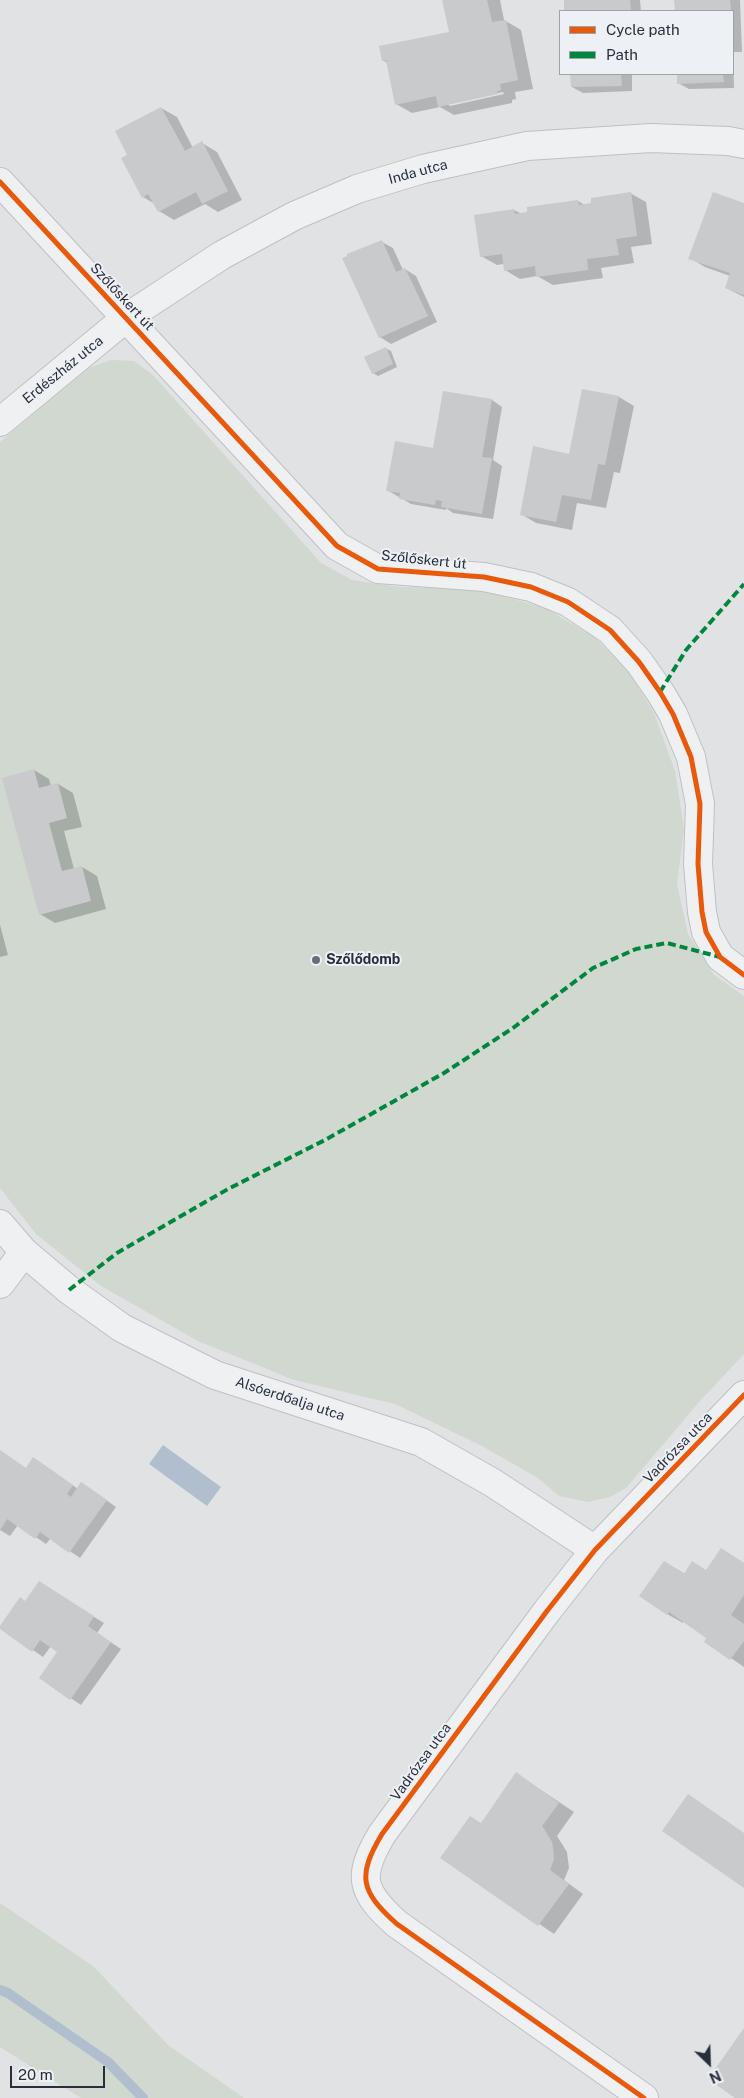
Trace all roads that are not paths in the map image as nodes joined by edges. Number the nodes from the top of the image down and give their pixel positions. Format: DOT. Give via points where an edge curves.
graph roads {
  1 [pos="744,144"];
  2 [pos="0,182"];
  3 [pos="126,318"];
  4 [pos="0,422"];
  5 [pos="744,975"];
  6 [pos="0,1224"];
  7 [pos="24,1252"];
  8 [pos="0,1284"];
  9 [pos="744,1395"];
  10 [pos="595,1550"];
  11 [pos="644,2098"];
  1 -- 3 [label="street, Inda utca" via="651,138 527,146 422,169 357,189 294,216 222,255"];
  2 -- 3 [label="street, Szőlőskert út"];
  3 -- 4 [label="street, Erdészház utca"];
  3 -- 5 [label="street, Szőlőskert út" via="338,546 378,569 484,577 531,587 568,602 610,630 660,692 691,757 700,804 698,864 706,932 720,958"];
  6 -- 7 [label="street, Alsóerdőalja utca"];
  7 -- 8 [label="street"];
  7 -- 10 [label="street, Alsóerdőalja utca" via="122,1328 215,1375 421,1442 493,1483"];
  9 -- 10 [label="street, Vadrózsa utca"];
  10 -- 11 [label="street, Vadrózsa utca" via="382,1834 369,1856 365,1872 368,1890 379,1908 397,1924"];
}
